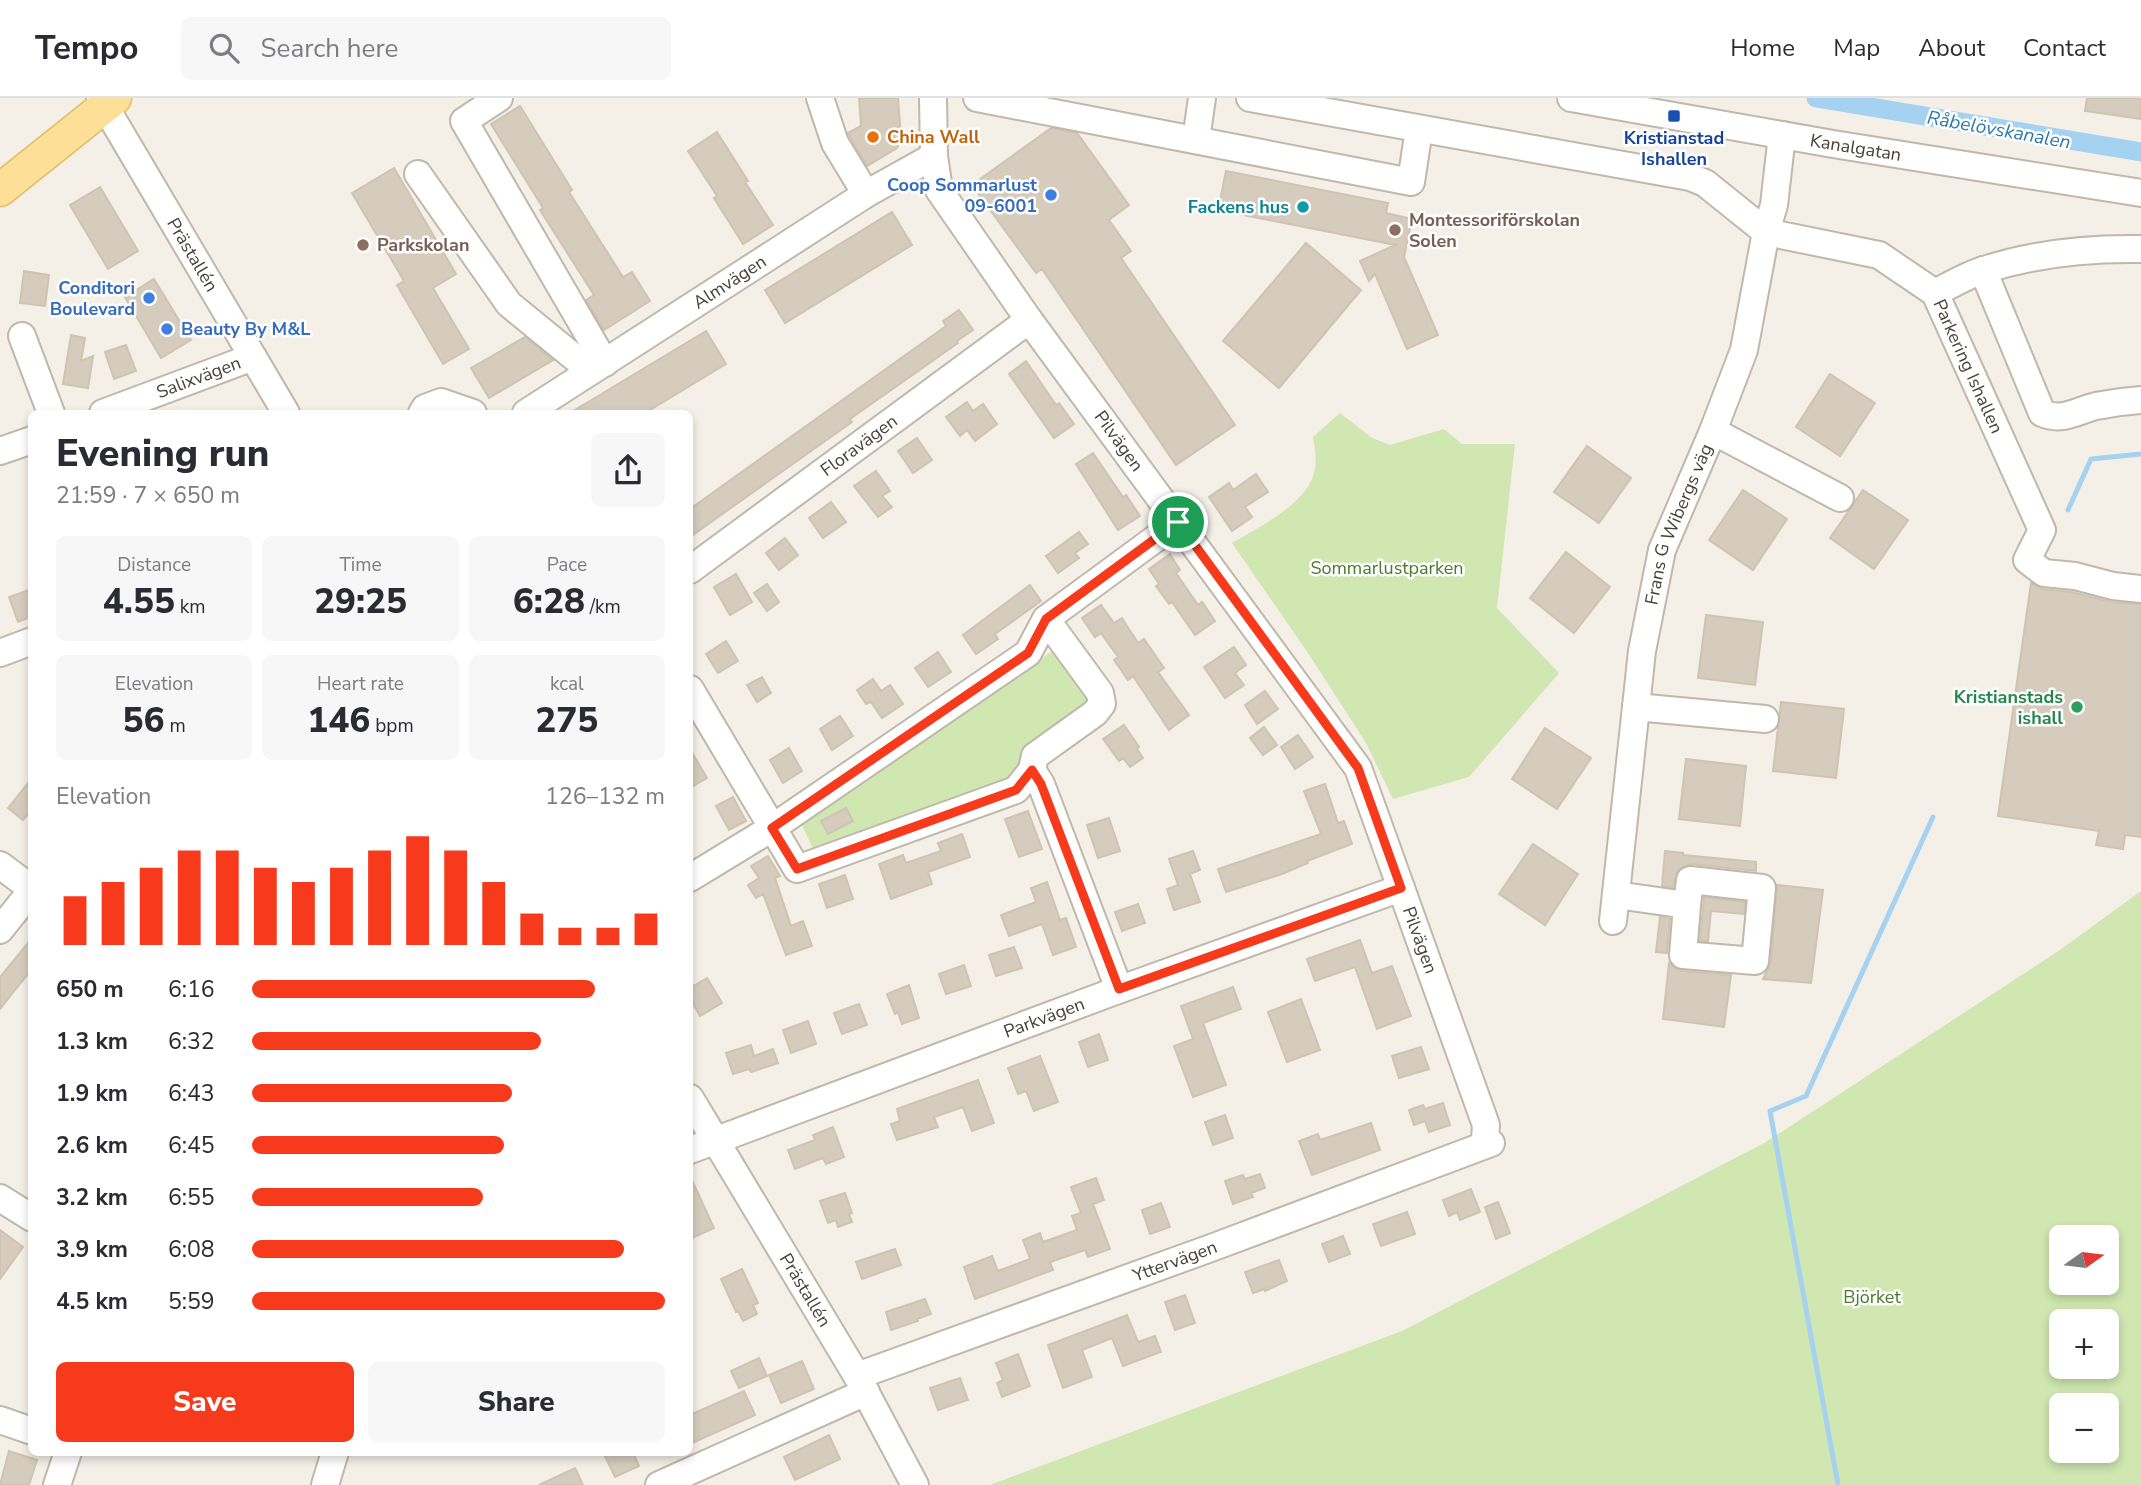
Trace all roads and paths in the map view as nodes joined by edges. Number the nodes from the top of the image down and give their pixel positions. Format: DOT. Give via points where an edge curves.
graph roads {
  1 [pos="499,98"];
  2 [pos="820,98"];
  3 [pos="933,98"];
  4 [pos="976,98"];
  5 [pos="1202,98"];
  6 [pos="1250,98"];
  7 [pos="1571,98"];
  8 [pos="107,101"];
  9 [pos="1419,129"];
  10 [pos="1782,135"];
  11 [pos="1196,140"];
  12 [pos="934,156"];
  13 [pos="418,174"];
  14 [pos="0,190"];
  15 [pos="2141,192"];
  16 [pos="866,194"];
  17 [pos="1766,232"];
  18 [pos="2141,249"];
  19 [pos="1983,270"];
  20 [pos="1935,293"];
  21 [pos="1029,320"];
  22 [pos="22,336"];
  23 [pos="253,357"];
  24 [pos="598,367"];
  25 [pos="2141,400"];
  26 [pos="50,410"];
  27 [pos="111,410"];
  28 [pos="284,410"];
  29 [pos="424,410"];
  30 [pos="464,410"];
  31 [pos="531,410"];
  32 [pos="1713,430"];
  33 [pos="28,442"];
  34 [pos="0,452"];
  35 [pos="1840,498"];
  36 [pos="1178,522"];
  37 [pos="693,568"];
  38 [pos="2141,589"];
  39 [pos="1046,619"];
  40 [pos="28,642"];
  41 [pos="0,653"];
  42 [pos="693,694"];
  43 [pos="1636,707"];
  44 [pos="1765,719"];
  45 [pos="1032,770"];
  46 [pos="772,828"];
  47 [pos="0,865"];
  48 [pos="693,876"];
  49 [pos="28,887"];
  50 [pos="1401,888"];
  51 [pos="28,895"];
  52 [pos="1687,905"];
  53 [pos="0,930"];
  54 [pos="1119,989"];
  55 [pos="693,1103"];
  56 [pos="715,1141"];
  57 [pos="1491,1143"];
  58 [pos="693,1149"];
  59 [pos="0,1198"];
  60 [pos="28,1216"];
  61 [pos="861,1384"];
  62 [pos="0,1420"];
  63 [pos="28,1430"];
  64 [pos="67,1456"];
  65 [pos="334,1456"];
  66 [pos="57,1485"];
  67 [pos="325,1485"];
  68 [pos="659,1485"];
  69 [pos="915,1485"];
  1 -- 24 [label="street" via="464,121"];
  2 -- 16 [label="street" via="835,142"];
  3 -- 12 [label="street, Pilvägen"];
  4 -- 11 [label="street"];
  5 -- 11 [label="street"];
  6 -- 9 [label="street"];
  7 -- 10 [label="street, Kanalgatan"];
  8 -- 14 [label="main road"];
  8 -- 23 [label="street, Prästallén"];
  9 -- 11 [label="street" via="1411,182"];
  9 -- 17 [label="street" via="1689,177 1705,183"];
  10 -- 15 [label="street, Kanalgatan"];
  10 -- 17 [label="street, Frans G Wibergs väg"];
  12 -- 16 [label="street, Almvägen"];
  12 -- 21 [label="street, Pilvägen" via="939,190"];
  13 -- 24 [label="street" via="509,304"];
  16 -- 24 [label="street, Almvägen"];
  17 -- 20 [label="street, Parkering Ishallen" via="1879,255"];
  17 -- 32 [label="street, Frans G Wibergs väg" via="1744,350"];
  18 -- 19 [label="street" via="2058,252"];
  19 -- 20 [label="street"];
  19 -- 25 [label="street" via="2042,413 2053,418"];
  20 -- 38 [label="street, Parkering Ishallen" via="2042,530 2027,560 2044,573"];
  21 -- 36 [label="street, Pilvägen"];
  21 -- 37 [label="street, Floravägen"];
  22 -- 26 [label="street"];
  23 -- 27 [label="street, Salixvägen"];
  23 -- 28 [label="street, Prästallén"];
  24 -- 31 [label="street, Almvägen"];
  29 -- 30 [label="street" via="441,402"];
  32 -- 35 [label="street"];
  32 -- 43 [label="street, Frans G Wibergs väg" via="1662,550"];
  33 -- 34 [label="street"];
  36 -- 39 [label="street"];
  36 -- 50 [label="street, Pilvägen" via="1358,768"];
  39 -- 45 [label="street" via="1100,692 1102,704 1035,756"];
  39 -- 46 [label="street" via="1028,653"];
  40 -- 41 [label="street"];
  42 -- 46 [label="street"];
  43 -- 44 [label="street"];
  43 -- 52 [label="street, Frans G Wibergs väg" via="1615,908"];
  45 -- 46 [label="street" via="1016,790 797,869"];
  45 -- 54 [label="street"];
  46 -- 48 [label="street"];
  47 -- 49 [label="street"];
  50 -- 54 [label="street, Parkvägen"];
  50 -- 57 [label="street, Pilvägen" via="1486,1125 1485,1139"];
  51 -- 53 [label="street"];
  54 -- 56 [label="street, Parkvägen"];
  55 -- 56 [label="street, Prästallén"];
  56 -- 58 [label="street, Parkvägen"];
  56 -- 61 [label="street, Prästallén"];
  57 -- 61 [label="street, Yttervägen"];
  59 -- 60 [label="street"];
  61 -- 68 [label="street, Yttervägen"];
  61 -- 69 [label="street, Prästallén"];
  62 -- 63 [label="street"];
  64 -- 66 [label="street"];
  65 -- 67 [label="street"];
}
